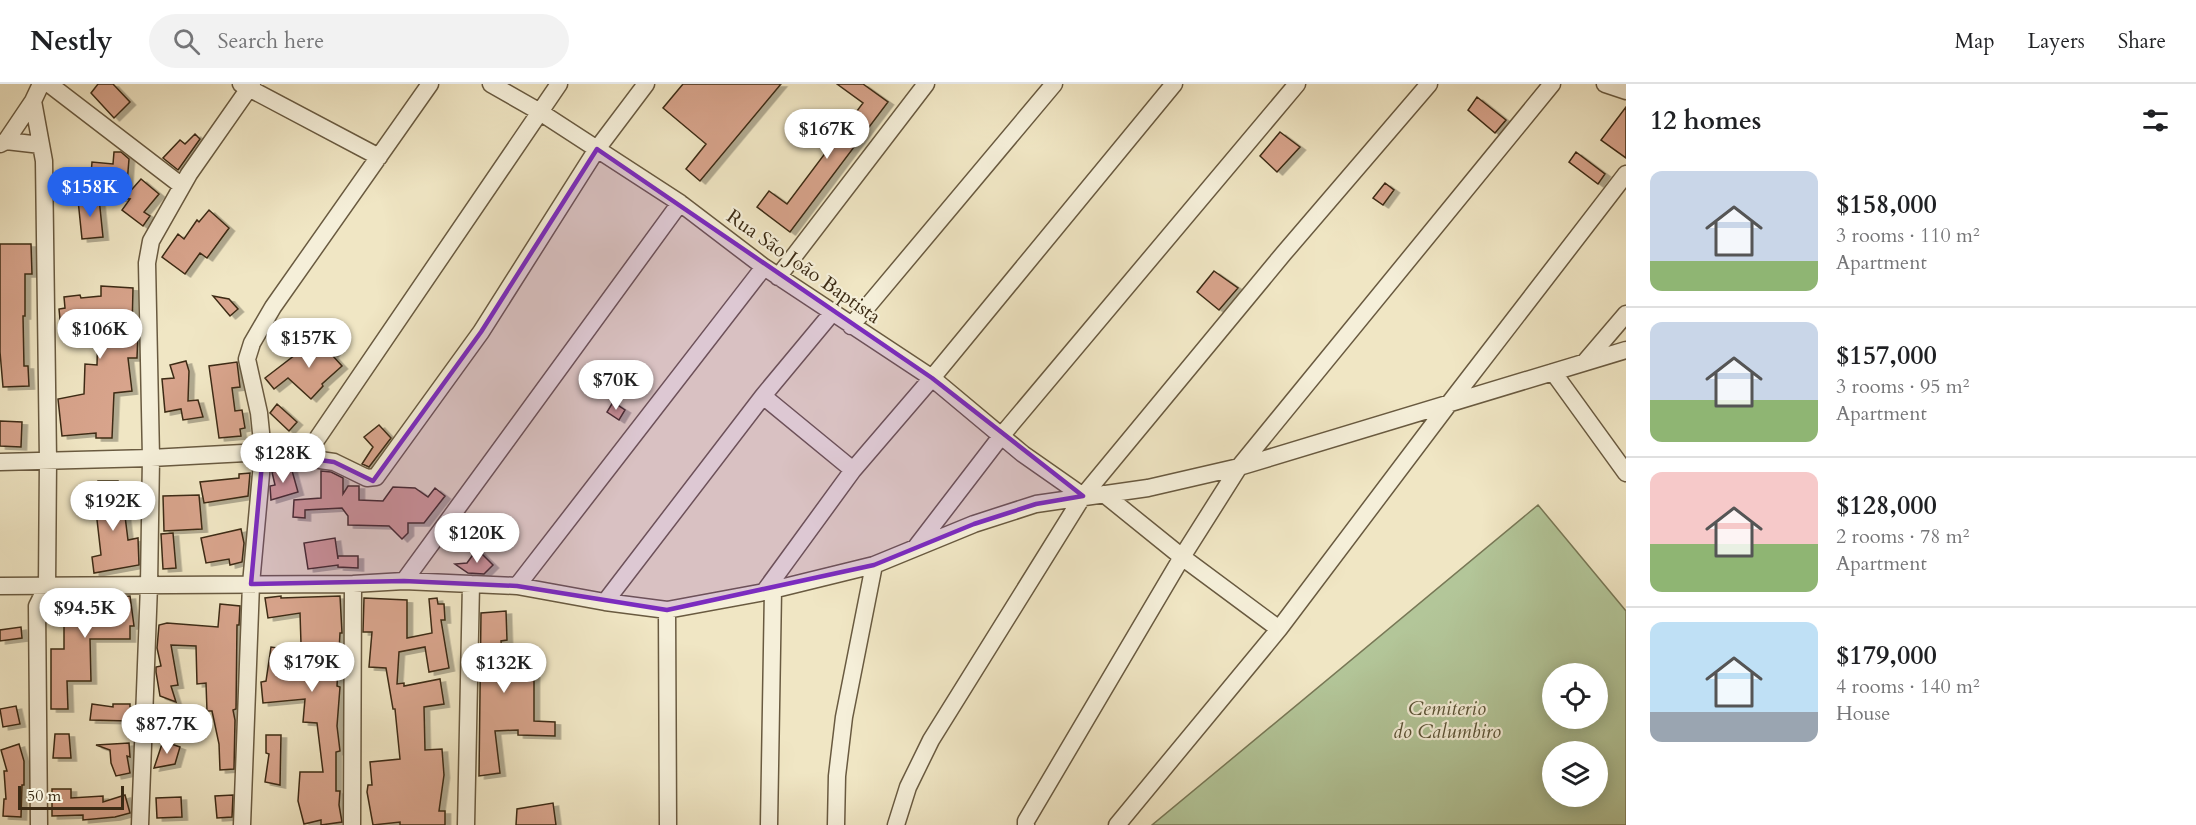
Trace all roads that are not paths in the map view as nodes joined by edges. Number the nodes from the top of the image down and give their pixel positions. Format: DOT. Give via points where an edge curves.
graph roads {
  1 [pos="41,84"];
  2 [pos="49,84"];
  3 [pos="430,84"];
  4 [pos="491,84"];
  5 [pos="559,84"];
  6 [pos="646,84"];
  7 [pos="926,84"];
  8 [pos="1054,84"];
  9 [pos="1174,84"];
  10 [pos="1297,84"];
  11 [pos="1429,84"];
  12 [pos="1552,84"];
  13 [pos="1605,84"];
  14 [pos="247,86"];
  15 [pos="1626,91"];
  16 [pos="33,100"];
  17 [pos="540,112"];
  18 [pos="3,142"];
  19 [pos="41,146"];
  20 [pos="597,149"];
  21 [pos="379,157"];
  22 [pos="1626,174"];
  23 [pos="182,186"];
  24 [pos="680,203"];
  25 [pos="764,267"];
  26 [pos="778,277"];
  27 [pos="832,313"];
  28 [pos="1626,314"];
  29 [pos="851,326"];
  30 [pos="1626,350"];
  31 [pos="1585,362"];
  32 [pos="1552,372"];
  33 [pos="932,378"];
  34 [pos="763,396"];
  35 [pos="1448,405"];
  36 [pos="1002,435"];
  37 [pos="263,452"];
  38 [pos="151,458"];
  39 [pos="304,458"];
  40 [pos="48,460"];
  41 [pos="0,462"];
  42 [pos="1239,466"];
  43 [pos="853,470"];
  44 [pos="1626,473"];
  45 [pos="1104,494"];
  46 [pos="1083,496"];
  47 [pos="915,548"];
  48 [pos="1182,557"];
  49 [pos="874,565"];
  50 [pos="404,581"];
  51 [pos="251,584"];
  52 [pos="353,584"];
  53 [pos="471,584"];
  54 [pos="149,585"];
  55 [pos="0,586"];
  56 [pos="47,586"];
  57 [pos="517,586"];
  58 [pos="768,591"];
  59 [pos="605,602"];
  60 [pos="667,610"];
  61 [pos="1279,629"];
  62 [pos="39,825"];
  63 [pos="140,825"];
  64 [pos="242,825"];
  65 [pos="352,825"];
  66 [pos="466,825"];
  67 [pos="668,825"];
  68 [pos="770,825"];
  69 [pos="836,825"];
  70 [pos="896,825"];
  71 [pos="1026,825"];
  72 [pos="1117,825"];
  1 -- 16 [label="street"];
  2 -- 23 [label="street"];
  3 -- 21 [label="street"];
  4 -- 17 [label="street, Rua São João Baptista"];
  5 -- 17 [label="street"];
  6 -- 20 [label="street"];
  7 -- 26 [label="street"];
  8 -- 29 [label="street"];
  9 -- 33 [label="street"];
  10 -- 36 [label="street"];
  11 -- 46 [label="street"];
  12 -- 42 [label="street"];
  13 -- 15 [label="street"];
  14 -- 21 [label="street"];
  14 -- 23 [label="street"];
  16 -- 18 [label="street"];
  16 -- 19 [label="street"];
  17 -- 20 [label="street, Rua São João Baptista"];
  17 -- 39 [label="street"];
  18 -- 19 [label="street"];
  19 -- 40 [label="street"];
  20 -- 24 [label="street, Rua São João Baptista"];
  20 -- 39 [label="street" via="481,332 376,477 367,478 334,462"];
  21 -- 37 [label="street" via="252,343 247,359"];
  22 -- 35 [label="street"];
  23 -- 38 [label="street" via="151,241 147,263"];
  24 -- 25 [label="street, Rua São João Baptista"];
  24 -- 50 [label="street"];
  25 -- 26 [label="street, Rua São João Baptista"];
  25 -- 57 [label="street"];
  26 -- 27 [label="street, Rua São João Baptista"];
  27 -- 29 [label="street, Rua São João Baptista"];
  27 -- 34 [label="street"];
  28 -- 31 [label="street"];
  29 -- 33 [label="street, Rua São João Baptista"];
  30 -- 31 [label="street"];
  31 -- 32 [label="street"];
  32 -- 35 [label="street"];
  32 -- 44 [label="street"];
  33 -- 36 [label="street, Rua São João Baptista"];
  33 -- 43 [label="street"];
  34 -- 43 [label="street"];
  34 -- 59 [label="street"];
  35 -- 42 [label="street"];
  35 -- 61 [label="street"];
  36 -- 46 [label="street, Rua São João Baptista"];
  36 -- 47 [label="street"];
  37 -- 38 [label="street"];
  37 -- 39 [label="street"];
  37 -- 51 [label="street"];
  38 -- 40 [label="street"];
  38 -- 54 [label="street"];
  40 -- 41 [label="street"];
  40 -- 56 [label="street"];
  42 -- 45 [label="street" via="1148,488"];
  42 -- 48 [label="street"];
  43 -- 58 [label="street"];
  45 -- 46 [label="street"];
  45 -- 48 [label="street"];
  46 -- 47 [label="street" via="1036,504"];
  46 -- 70 [label="street" via="931,740 908,787"];
  47 -- 49 [label="street"];
  48 -- 61 [label="street"];
  48 -- 71 [label="street"];
  49 -- 58 [label="street"];
  49 -- 69 [label="street" via="844,717"];
  50 -- 52 [label="street"];
  50 -- 53 [label="street"];
  51 -- 52 [label="street"];
  51 -- 54 [label="street"];
  51 -- 64 [label="street"];
  52 -- 65 [label="street"];
  53 -- 57 [label="street"];
  53 -- 66 [label="street"];
  54 -- 56 [label="street"];
  54 -- 63 [label="street"];
  55 -- 56 [label="street"];
  56 -- 62 [label="street" via="37,606"];
  57 -- 59 [label="street"];
  58 -- 60 [label="street"];
  58 -- 68 [label="street"];
  59 -- 60 [label="street"];
  60 -- 67 [label="street"];
  61 -- 72 [label="street"];
}
